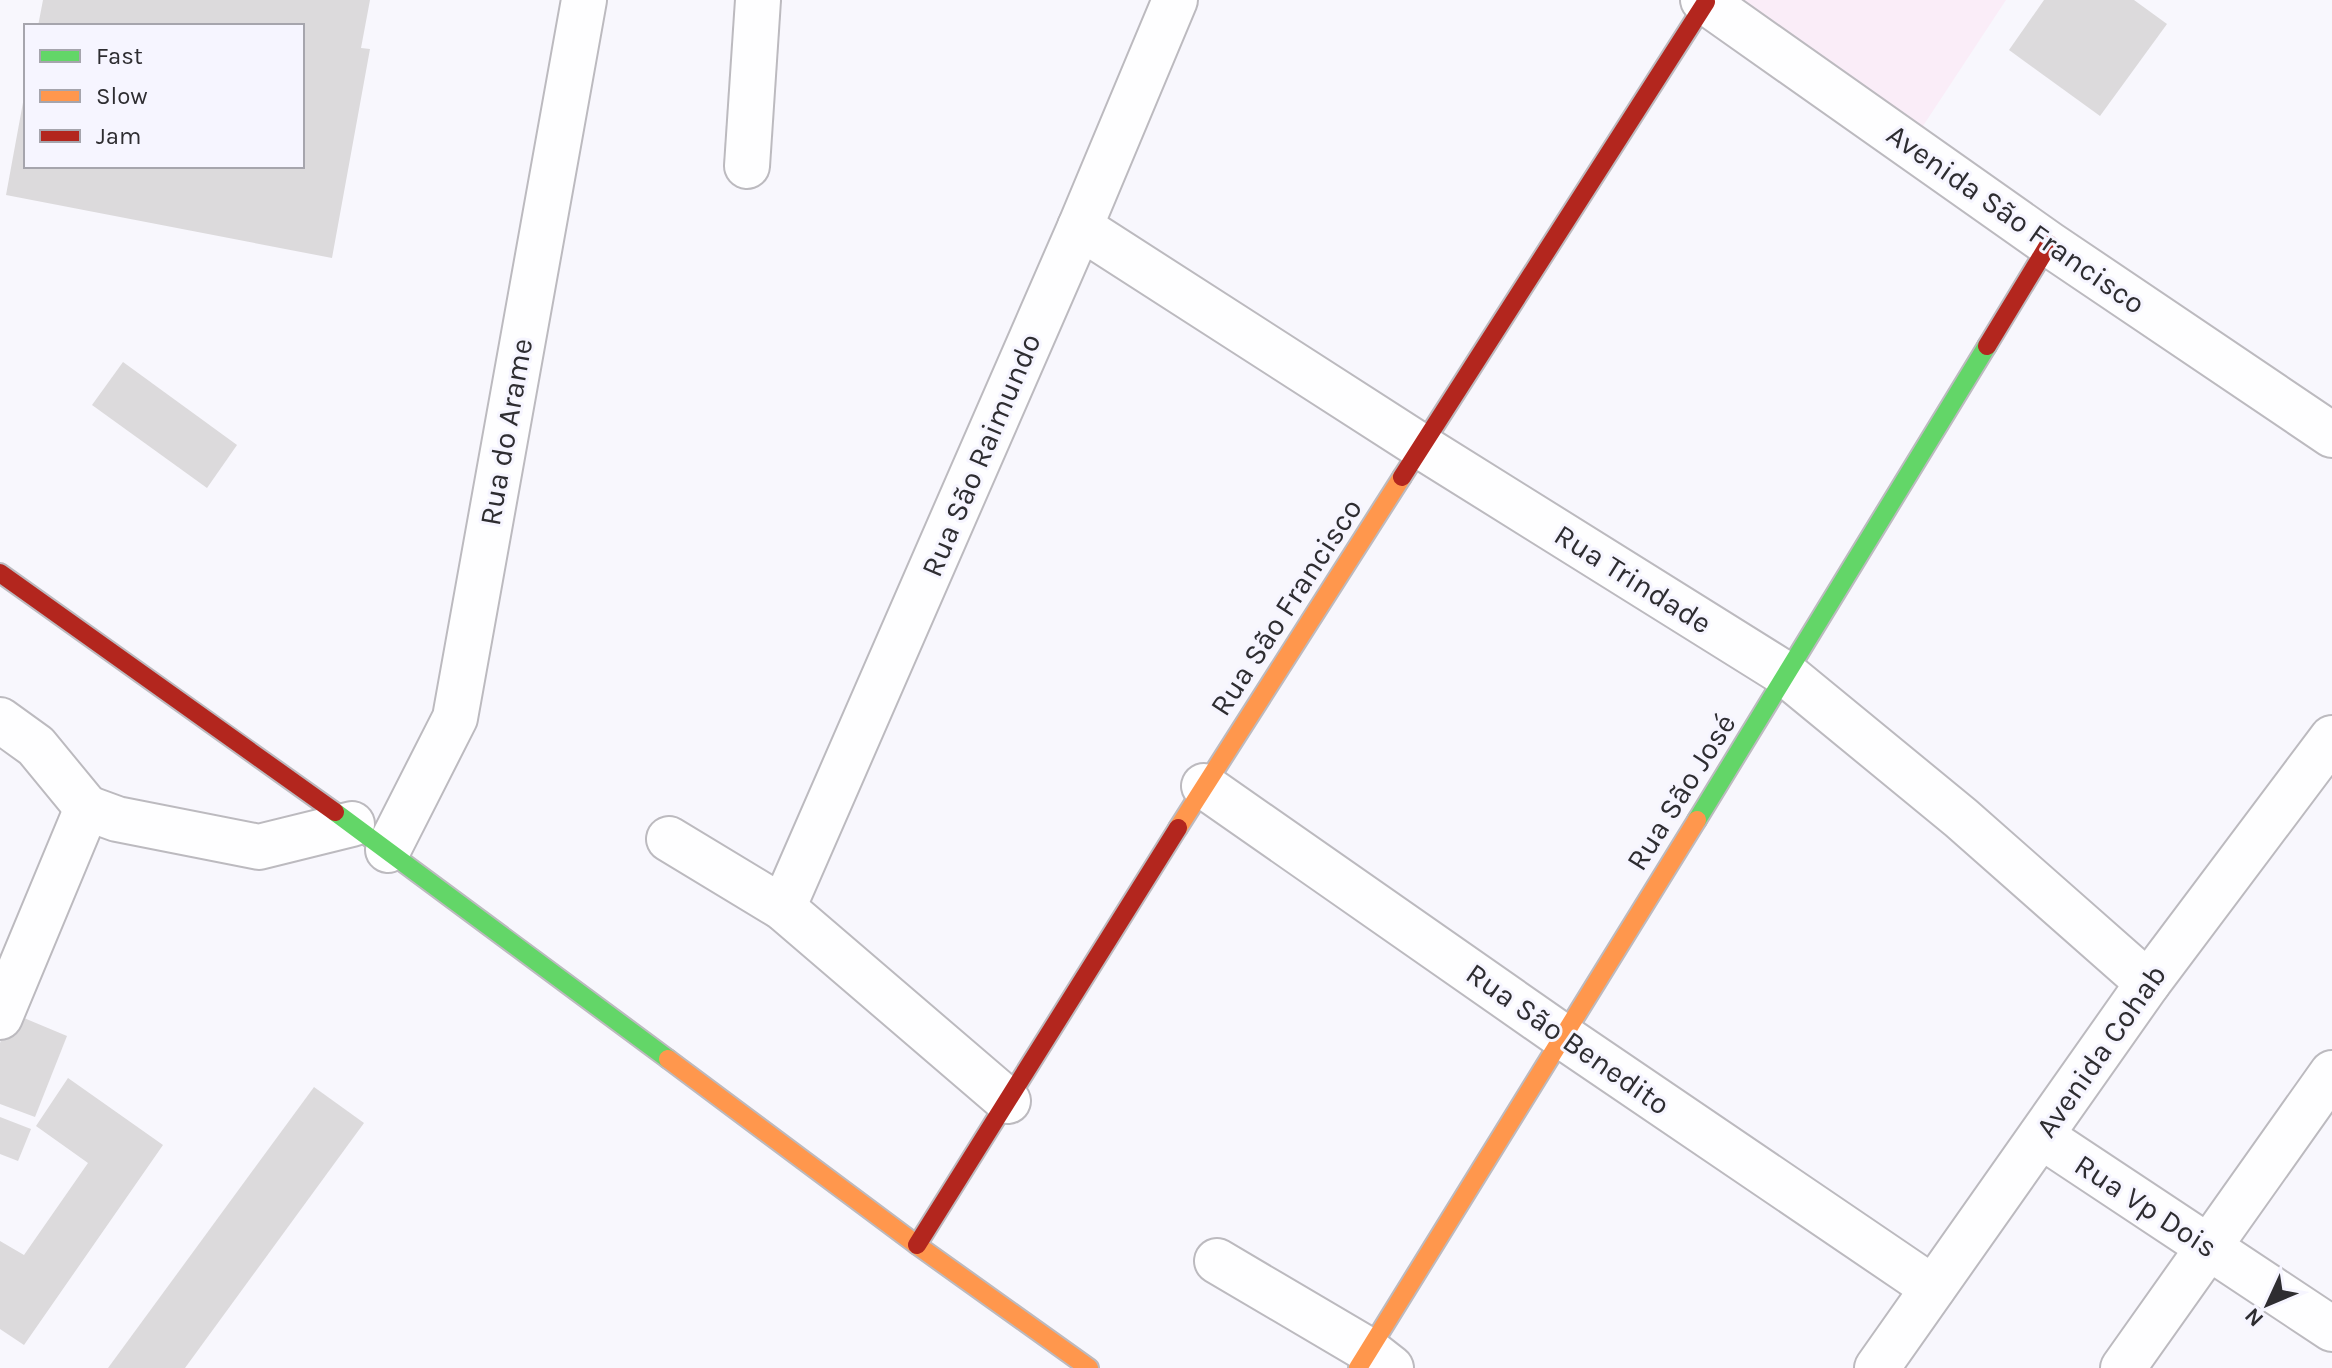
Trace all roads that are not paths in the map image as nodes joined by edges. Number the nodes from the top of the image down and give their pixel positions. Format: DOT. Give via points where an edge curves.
graph roads {
  1 [pos="584,0"];
  2 [pos="758,0"];
  3 [pos="1175,0"];
  4 [pos="1705,1"];
  5 [pos="747,166"];
  6 [pos="1080,227"];
  7 [pos="2049,244"];
  8 [pos="2332,435"];
  9 [pos="1422,447"];
  10 [pos="0,573"];
  11 [pos="1787,675"];
  12 [pos="0,720"];
  13 [pos="2332,738"];
  14 [pos="1204,786"];
  15 [pos="87,808"];
  16 [pos="352,824"];
  17 [pos="669,839"];
  18 [pos="388,850"];
  19 [pos="783,908"];
  20 [pos="2148,983"];
  21 [pos="0,1017"];
  22 [pos="1562,1036"];
  23 [pos="2332,1073"];
  24 [pos="1008,1101"];
  25 [pos="2041,1136"];
  26 [pos="917,1245"];
  27 [pos="2209,1247"];
  28 [pos="1217,1261"];
  29 [pos="1933,1288"];
  30 [pos="2332,1329"];
  31 [pos="1372,1362"];
  32 [pos="1089,1368"];
  33 [pos="1877,1368"];
  34 [pos="2123,1368"];
  1 -- 18 [label="street, Rua do Arame" via="455,718"];
  2 -- 5 [label="street"];
  3 -- 6 [label="street, Rua São Raimundo"];
  4 -- 7 [label="street, Avenida São Francisco"];
  4 -- 9 [label="main road, Rua São Francisco"];
  6 -- 9 [label="street, Rua Trindade"];
  6 -- 19 [label="street, Rua São Raimundo"];
  7 -- 8 [label="street, Avenida São Francisco"];
  7 -- 11 [label="main road, Rua São José"];
  9 -- 11 [label="street, Rua Trindade"];
  9 -- 14 [label="main road, Rua São Francisco"];
  10 -- 16 [label="main road"];
  11 -- 20 [label="street, Rua Trindade" via="1961,818"];
  11 -- 22 [label="main road, Rua São José"];
  12 -- 15 [label="street" via="36,746"];
  13 -- 20 [label="street, Avenida Cohab"];
  14 -- 22 [label="street, Rua São Benedito"];
  14 -- 24 [label="main road, Rua São Francisco"];
  15 -- 16 [label="street" via="117,819 259,847"];
  15 -- 21 [label="street"];
  16 -- 18 [label="main road"];
  17 -- 19 [label="street"];
  18 -- 26 [label="main road"];
  19 -- 24 [label="street"];
  20 -- 25 [label="street, Avenida Cohab"];
  22 -- 29 [label="street, Rua São Benedito"];
  22 -- 31 [label="main road, Rua São José"];
  23 -- 27 [label="street"];
  24 -- 26 [label="main road, Rua São Francisco"];
  25 -- 27 [label="street, Rua Vp Dois"];
  25 -- 29 [label="street, Avenida Cohab"];
  26 -- 32 [label="main road"];
  27 -- 30 [label="street, Rua Vp Dois"];
  27 -- 34 [label="street"];
  28 -- 31 [label="street"];
  29 -- 33 [label="street, Avenida Cohab"];
}
